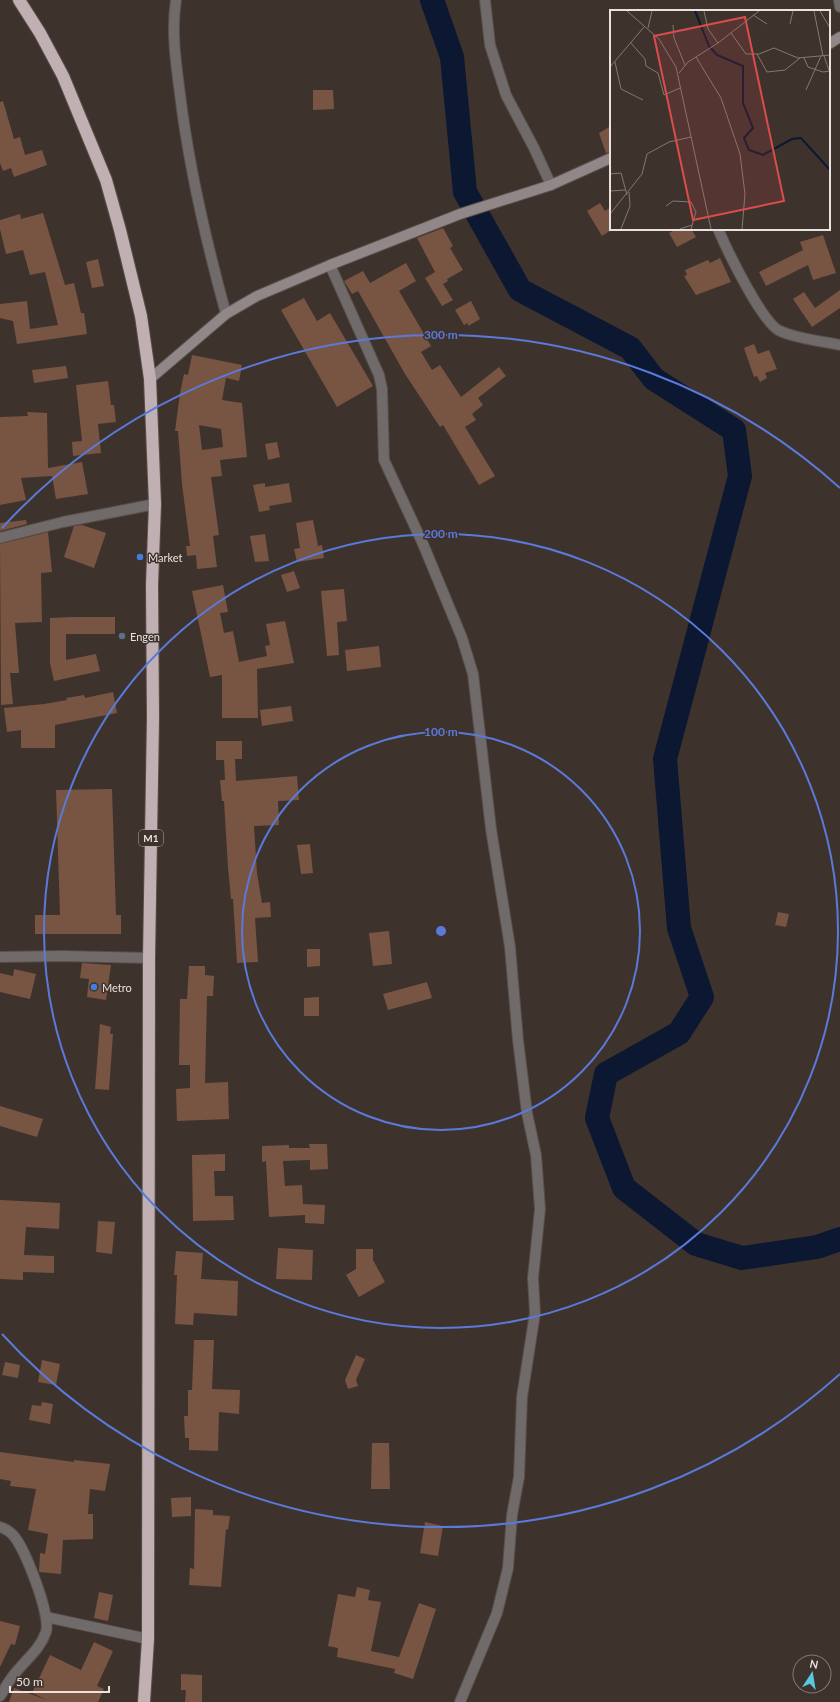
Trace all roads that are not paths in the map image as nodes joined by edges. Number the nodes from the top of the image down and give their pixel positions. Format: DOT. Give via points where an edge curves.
graph roads {
  1 [pos="19,0"];
  2 [pos="176,0"];
  3 [pos="485,0"];
  4 [pos="839,0"];
  5 [pos="840,7"];
  6 [pos="840,37"];
  7 [pos="830,43"];
  8 [pos="610,158"];
  9 [pos="551,186"];
  10 [pos="718,230"];
  11 [pos="330,265"];
  12 [pos="226,314"];
  13 [pos="840,345"];
  14 [pos="150,379"];
  15 [pos="155,504"];
  16 [pos="0,538"];
  17 [pos="0,957"];
  18 [pos="149,958"];
  19 [pos="0,1527"];
  20 [pos="46,1616"];
  21 [pos="148,1639"];
  22 [pos="0,1696"];
  23 [pos="144,1702"];
  24 [pos="460,1702"];
  1 -- 14 [label="highway, M1" via="40,33 62,76 106,180 140,316"];
  2 -- 12 [label="street" via="175,54 186,146 202,226"];
  3 -- 9 [label="street" via="490,45 506,95"];
  4 -- 5 [label="street"];
  6 -- 7 [label="street"];
  8 -- 9 [label="street"];
  9 -- 11 [label="street" via="460,214"];
  10 -- 13 [label="street" via="752,297 771,326 793,336"];
  11 -- 12 [label="street" via="257,296"];
  11 -- 24 [label="street" via="379,375 382,389 384,460 460,631 473,674 490,829 510,947 527,1113 536,1155 540,1209 533,1278 535,1313 522,1397 519,1477 512,1515 508,1568 497,1613"];
  12 -- 14 [label="street"];
  14 -- 15 [label="highway, M1"];
  15 -- 16 [label="street" via="63,522"];
  15 -- 18 [label="highway, M1"];
  17 -- 18 [label="street"];
  18 -- 21 [label="highway, M1"];
  19 -- 20 [label="street" via="13,1535 20,1548 39,1589"];
  20 -- 21 [label="street"];
  20 -- 22 [label="street" via="46,1630 40,1645"];
  21 -- 23 [label="highway, M1"];
}
